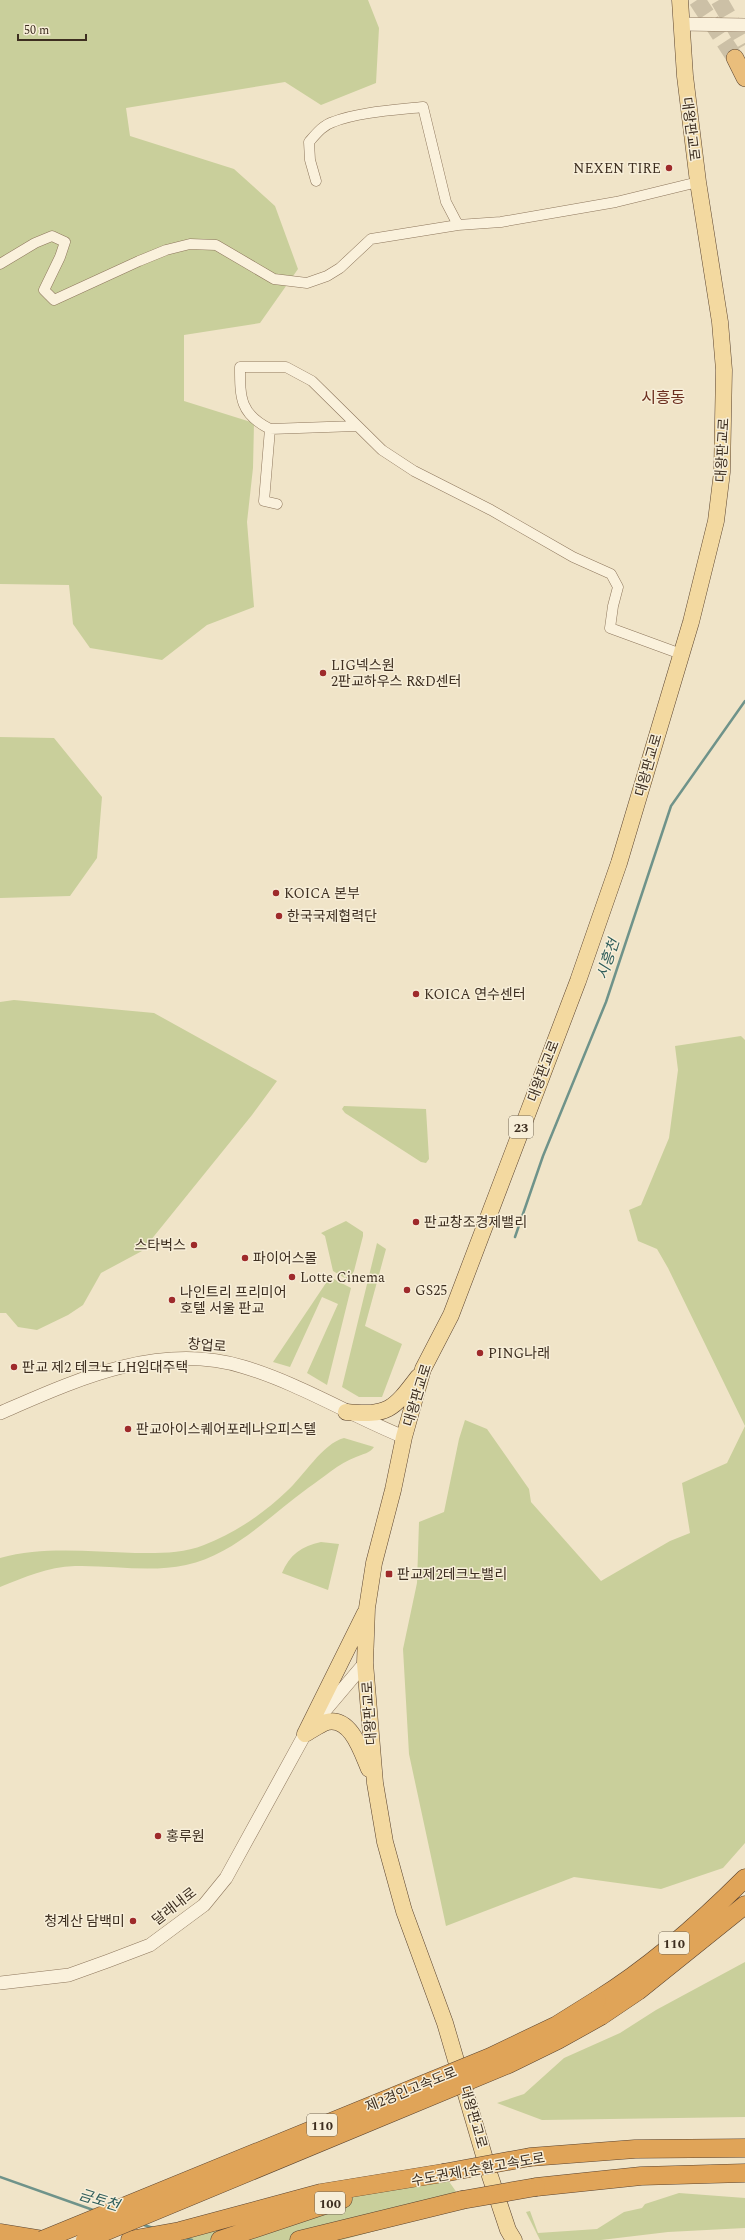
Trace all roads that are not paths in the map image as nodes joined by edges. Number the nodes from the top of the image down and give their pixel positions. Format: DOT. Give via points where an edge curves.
graph roads {
  1 [pos="680,0"];
  2 [pos="681,24"];
  3 [pos="745,25"];
  4 [pos="735,58"];
  5 [pos="745,78"];
  6 [pos="316,181"];
  7 [pos="698,182"];
  8 [pos="458,225"];
  9 [pos="0,264"];
  10 [pos="356,426"];
  11 [pos="270,429"];
  12 [pos="277,504"];
  13 [pos="681,654"];
  14 [pos="423,1369"];
  15 [pos="346,1412"];
  16 [pos="0,1413"];
  17 [pos="404,1437"];
  18 [pos="367,1608"];
  19 [pos="365,1663"];
  20 [pos="305,1734"];
  21 [pos="374,1783"];
  22 [pos="745,1878"];
  23 [pos="745,1905"];
  24 [pos="0,1983"];
  25 [pos="599,2008"];
  26 [pos="745,2148"];
  27 [pos="443,2173"];
  28 [pos="745,2173"];
  29 [pos="462,2200"];
  30 [pos="0,2233"];
  31 [pos="43,2240"];
  32 [pos="85,2240"];
  33 [pos="130,2240"];
  34 [pos="220,2240"];
  35 [pos="299,2240"];
  36 [pos="342,2240"];
  37 [pos="514,2240"];
  1 -- 2 [label="main road, 대왕판교로 / 23"];
  2 -- 3 [label="street"];
  2 -- 7 [label="main road, 대왕판교로 / 23"];
  4 -- 5 [label="highway"];
  6 -- 8 [label="street" via="310,160 309,142 320,130 332,122 387,110 422,107 446,202"];
  7 -- 8 [label="street" via="616,202 501,222"];
  7 -- 13 [label="main road, 대왕판교로 / 23" via="720,322 724,419 722,472 716,521"];
  8 -- 9 [label="street" via="371,239 340,268 307,283 274,279 216,245 190,244 139,261 54,300 44,290 65,242 52,236"];
  10 -- 11 [label="street"];
  10 -- 11 [label="street" via="312,381 286,367 240,367 242,405 247,413"];
  10 -- 13 [label="street" via="382,450 414,471 491,510 573,557 611,574 618,587 610,628"];
  11 -- 12 [label="street" via="264,501"];
  13 -- 14 [label="main road, 대왕판교로 / 23" via="619,863 578,981 451,1315"];
  14 -- 15 [label="main road" via="393,1407 378,1413"];
  14 -- 17 [label="main road, 대왕판교로 / 23"];
  15 -- 16 [label="street, 창업로" via="295,1386 245,1367 212,1360 180,1358 145,1360 119,1367"];
  15 -- 17 [label="street, 창업로"];
  17 -- 18 [label="main road, 대왕판교로 / 23" via="392,1497 374,1563"];
  18 -- 19 [label="main road, 대왕판교로 / 23"];
  18 -- 20 [label="main road"];
  19 -- 20 [label="street, 달래내로"];
  19 -- 21 [label="main road, 대왕판교로 / 23"];
  20 -- 21 [label="main road" via="327,1722 340,1723 357,1742"];
  20 -- 24 [label="street, 달래내로" via="226,1878 204,1905 150,1945 69,1975"];
  21 -- 37 [label="main road, 대왕판교로 / 23" via="385,1842 404,1911 445,2023 490,2176 508,2230"];
  22 -- 25 [label="highway, 제2경인고속도로 / 110" via="716,1907 627,1981"];
  23 -- 25 [label="highway, 제2경인고속도로 / 110" via="638,1991"];
  25 -- 31 [label="highway, 제2경인고속도로 / 110, bridge" via="490,2056"];
  25 -- 32 [label="highway, 제2경인고속도로 / 110, bridge" via="558,2040 509,2064"];
  26 -- 27 [label="highway, 수도권제1순환고속도로 / 100, bridge" via="635,2149 530,2157"];
  27 -- 33 [label="highway" via="322,2193 180,2231"];
  27 -- 34 [label="highway, 수도권제1순환고속도로 / 100" via="351,2196"];
  28 -- 29 [label="highway, 수도권제1순환고속도로 / 100, bridge" via="640,2176 536,2187"];
  29 -- 35 [label="highway, 수도권제1순환고속도로 / 100"];
  29 -- 36 [label="highway" via="393,2226"];
  30 -- 31 [label="highway"];
}
